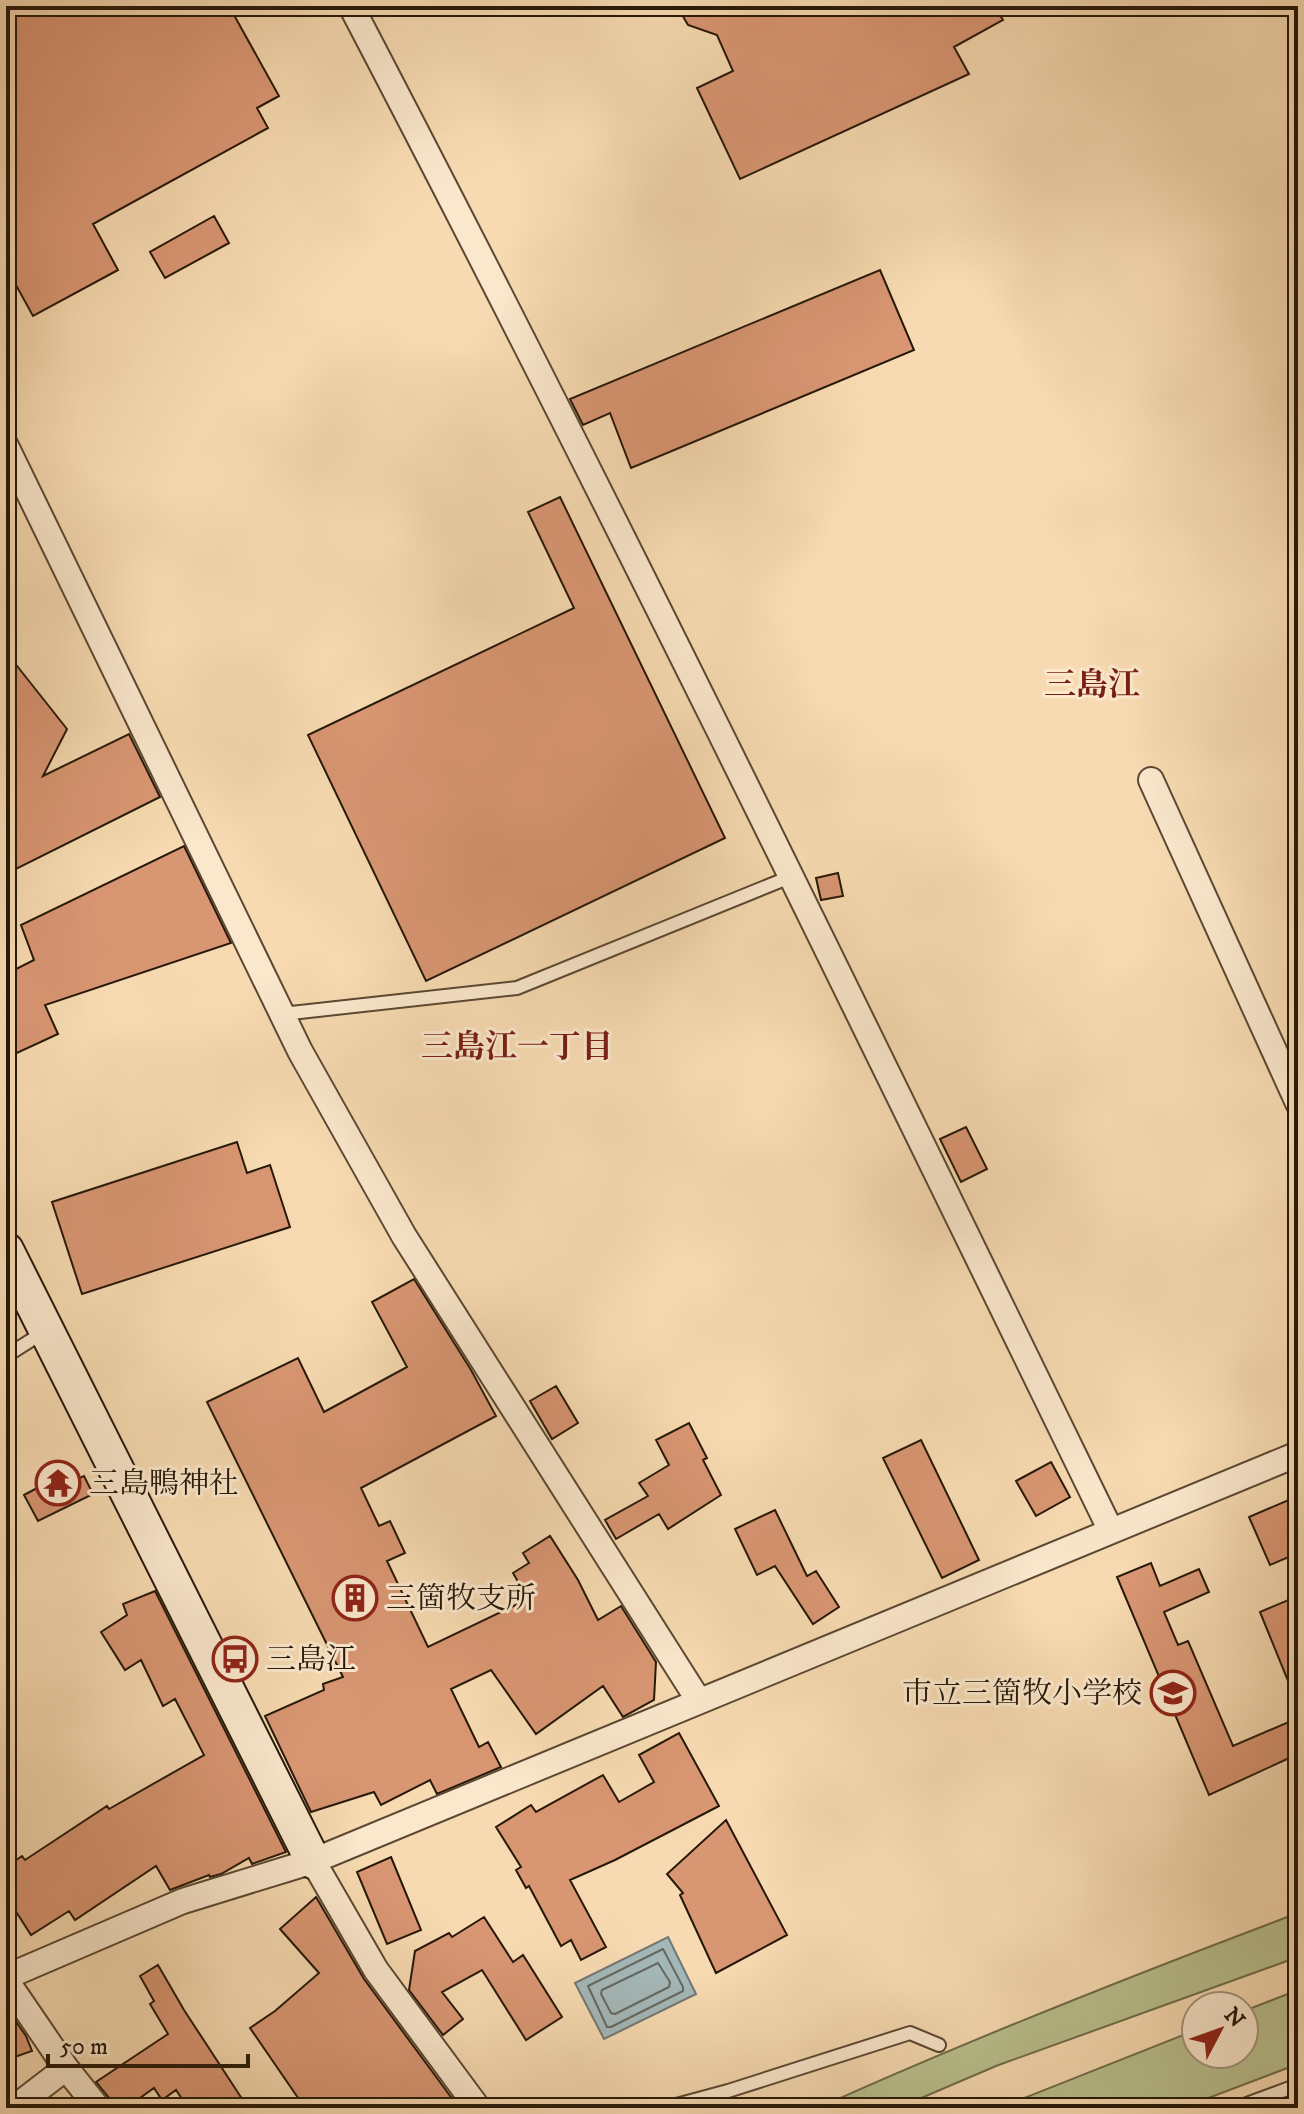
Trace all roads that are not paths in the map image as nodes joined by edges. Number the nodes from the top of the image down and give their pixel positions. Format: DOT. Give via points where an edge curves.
graph roads {
  1 [pos="351,6"];
  2 [pos="6,446"];
  3 [pos="1151,780"];
  4 [pos="790,877"];
  5 [pos="282,1014"];
  6 [pos="1298,1103"];
  7 [pos="6,1250"];
  8 [pos="47,1331"];
  9 [pos="6,1356"];
  10 [pos="1298,1454"];
  11 [pos="1111,1531"];
  12 [pos="699,1701"];
  13 [pos="313,1861"];
  14 [pos="6,1978"];
  15 [pos="939,2045"];
  16 [pos="66,2068"];
  17 [pos="1298,2085"];
  18 [pos="14,2108"];
  19 [pos="98,2108"];
  20 [pos="478,2108"];
  21 [pos="665,2108"];
  22 [pos="1236,2108"];
  1 -- 4 [label="street" via="701,691"];
  2 -- 5 [label="street"];
  3 -- 6 [label="street"];
  4 -- 5 [label="lane" via="517,988"];
  4 -- 11 [label="street"];
  5 -- 12 [label="street" via="404,1236"];
  7 -- 8 [label="main road"];
  8 -- 9 [label="lane"];
  8 -- 13 [label="main road"];
  10 -- 11 [label="street"];
  11 -- 12 [label="street"];
  12 -- 13 [label="street"];
  13 -- 14 [label="street" via="183,1901"];
  13 -- 20 [label="street" via="376,1970"];
  14 -- 16 [label="street"];
  15 -- 21 [label="lane" via="910,2033"];
  16 -- 18 [label="street"];
  16 -- 19 [label="street"];
  17 -- 22 [label="lane"];
}
